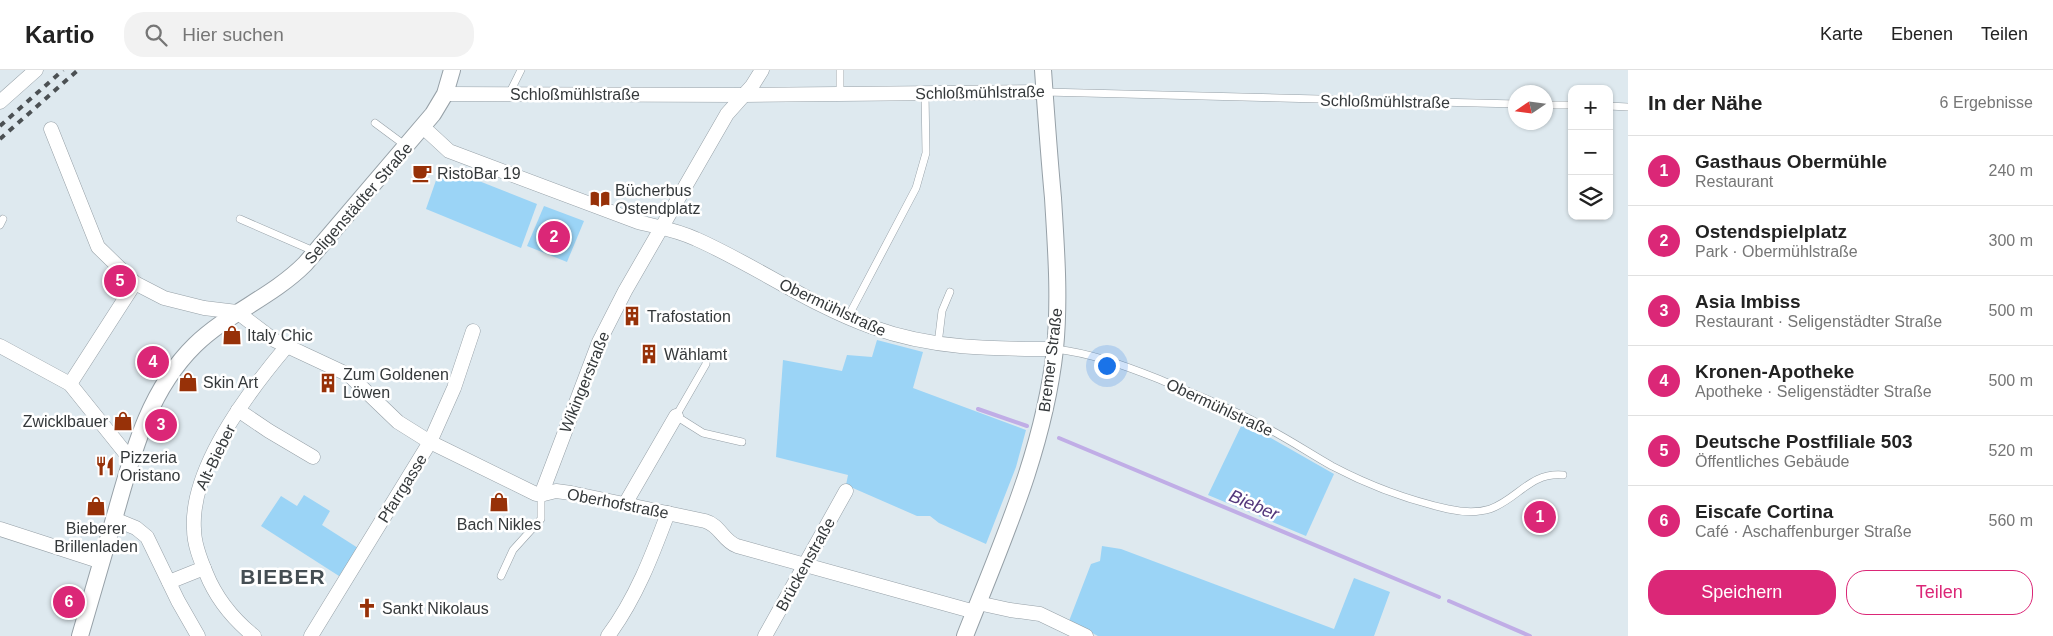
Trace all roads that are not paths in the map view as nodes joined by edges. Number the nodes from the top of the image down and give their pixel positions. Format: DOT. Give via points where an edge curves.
graph roads {
  1 [pos="36,70"];
  2 [pos="452,70"];
  3 [pos="521,70"];
  4 [pos="762,70"];
  5 [pos="840,70"];
  6 [pos="1043,70"];
  7 [pos="1044,92"];
  8 [pos="925,93"];
  9 [pos="445,94"];
  10 [pos="510,94"];
  11 [pos="840,94"];
  12 [pos="743,95"];
  13 [pos="0,102"];
  14 [pos="1508,104"];
  15 [pos="1553,105"];
  16 [pos="1568,105"];
  17 [pos="1613,106"];
  18 [pos="1628,107"];
  19 [pos="375,124"];
  20 [pos="423,127"];
  21 [pos="51,129"];
  22 [pos="406,146"];
  23 [pos="240,219"];
  24 [pos="662,227"];
  25 [pos="316,252"];
  26 [pos="134,283"];
  27 [pos="950,292"];
  28 [pos="237,312"];
  29 [pos="848,317"];
  30 [pos="473,331"];
  31 [pos="938,344"];
  32 [pos="0,346"];
  33 [pos="287,346"];
  34 [pos="1055,349"];
  35 [pos="706,364"];
  36 [pos="70,384"];
  37 [pos="238,410"];
  38 [pos="676,416"];
  39 [pos="430,442"];
  40 [pos="742,442"];
  41 [pos="313,457"];
  42 [pos="131,460"];
  43 [pos="1563,475"];
  44 [pos="846,491"];
  45 [pos="541,495"];
  46 [pos="625,504"];
  47 [pos="668,512"];
  48 [pos="114,519"];
  49 [pos="0,529"];
  50 [pos="102,562"];
  51 [pos="805,564"];
  52 [pos="204,568"];
  53 [pos="501,576"];
  54 [pos="169,582"];
  55 [pos="976,608"];
  56 [pos="80,636"];
  57 [pos="198,636"];
  58 [pos="254,636"];
  59 [pos="311,636"];
  60 [pos="608,636"];
  61 [pos="765,636"];
  62 [pos="965,636"];
  63 [pos="1086,636"];
  1 -- 13 [label="street"];
  2 -- 9 [label="street, Seligenstädter Straße"];
  3 -- 10 [label="lane"];
  4 -- 12 [label="street, Wikingerstraße"];
  5 -- 11 [label="lane"];
  6 -- 7 [label="street, Bremer Straße"];
  7 -- 8 [label="street, Schloßmühlstraße"];
  7 -- 14 [label="lane, Schloßmühlstraße"];
  7 -- 34 [label="street, Bremer Straße" via="1057,263"];
  8 -- 11 [label="street, Schloßmühlstraße"];
  8 -- 29 [label="lane" via="926,153 916,188"];
  9 -- 10 [label="street, Schloßmühlstraße"];
  9 -- 20 [label="street, Seligenstädter Straße"];
  10 -- 12 [label="street, Schloßmühlstraße"];
  11 -- 12 [label="street, Schloßmühlstraße"];
  12 -- 24 [label="street, Wikingerstraße" via="727,114"];
  15 -- 16 [label="lane"];
  17 -- 18 [label="lane"];
  19 -- 22 [label="lane"];
  20 -- 22 [label="street, Seligenstädter Straße"];
  20 -- 24 [label="street, Obermühlstraße" via="450,151 638,222"];
  21 -- 26 [label="street" via="98,247"];
  22 -- 25 [label="street, Seligenstädter Straße"];
  23 -- 25 [label="lane"];
  24 -- 29 [label="street, Obermühlstraße" via="705,243"];
  24 -- 45 [label="street, Wikingerstraße" via="591,360"];
  25 -- 28 [label="street, Seligenstädter Straße" via="286,282"];
  26 -- 28 [label="street" via="164,298"];
  26 -- 36 [label="street"];
  27 -- 31 [label="lane" via="942,311"];
  28 -- 33 [label="street, Oberhofstraße"];
  28 -- 42 [label="street, Seligenstädter Straße" via="195,345 167,378 142,427"];
  29 -- 31 [label="street, Obermühlstraße" via="886,332"];
  30 -- 39 [label="street, Pfarrgasse" via="454,388"];
  31 -- 34 [label="street, Obermühlstraße" via="977,349"];
  32 -- 36 [label="street"];
  33 -- 37 [label="street, Alt-Bieber"];
  33 -- 39 [label="street, Oberhofstraße" via="349,375 398,422"];
  34 -- 43 [label="lane, Obermühlstraße" via="1105,359 1178,387 1257,422 1354,477 1450,509 1477,512 1490,509 1541,476"];
  34 -- 55 [label="street, Bremer Straße" via="1031,464"];
  35 -- 38 [label="lane"];
  36 -- 42 [label="street"];
  37 -- 41 [label="street, Alt-Bieber"];
  37 -- 52 [label="street, Alt-Bieber" via="208,463 196,497 193,528"];
  38 -- 40 [label="lane" via="703,433"];
  38 -- 46 [label="street"];
  39 -- 45 [label="street, Oberhofstraße"];
  39 -- 59 [label="street, Pfarrgasse"];
  42 -- 48 [label="street, Seligenstädter Straße"];
  44 -- 51 [label="street, Brückenstraße"];
  45 -- 46 [label="street, Oberhofstraße" via="562,492"];
  45 -- 53 [label="lane" via="541,519 513,550"];
  46 -- 47 [label="street, Oberhofstraße"];
  47 -- 51 [label="street, Oberhofstraße" via="711,522 731,544"];
  47 -- 60 [label="street" via="635,593"];
  48 -- 50 [label="street, Seligenstädter Straße"];
  48 -- 54 [label="street" via="142,531"];
  49 -- 50 [label="street"];
  50 -- 56 [label="street, Seligenstädter Straße"];
  51 -- 55 [label="street, Oberhofstraße"];
  51 -- 61 [label="street, Brückenstraße"];
  52 -- 54 [label="street"];
  52 -- 58 [label="street, Alt-Bieber" via="227,610"];
  54 -- 57 [label="street"];
  55 -- 62 [label="street, Bremer Straße"];
  55 -- 63 [label="street, Oberhofstraße" via="1040,614"];
}
